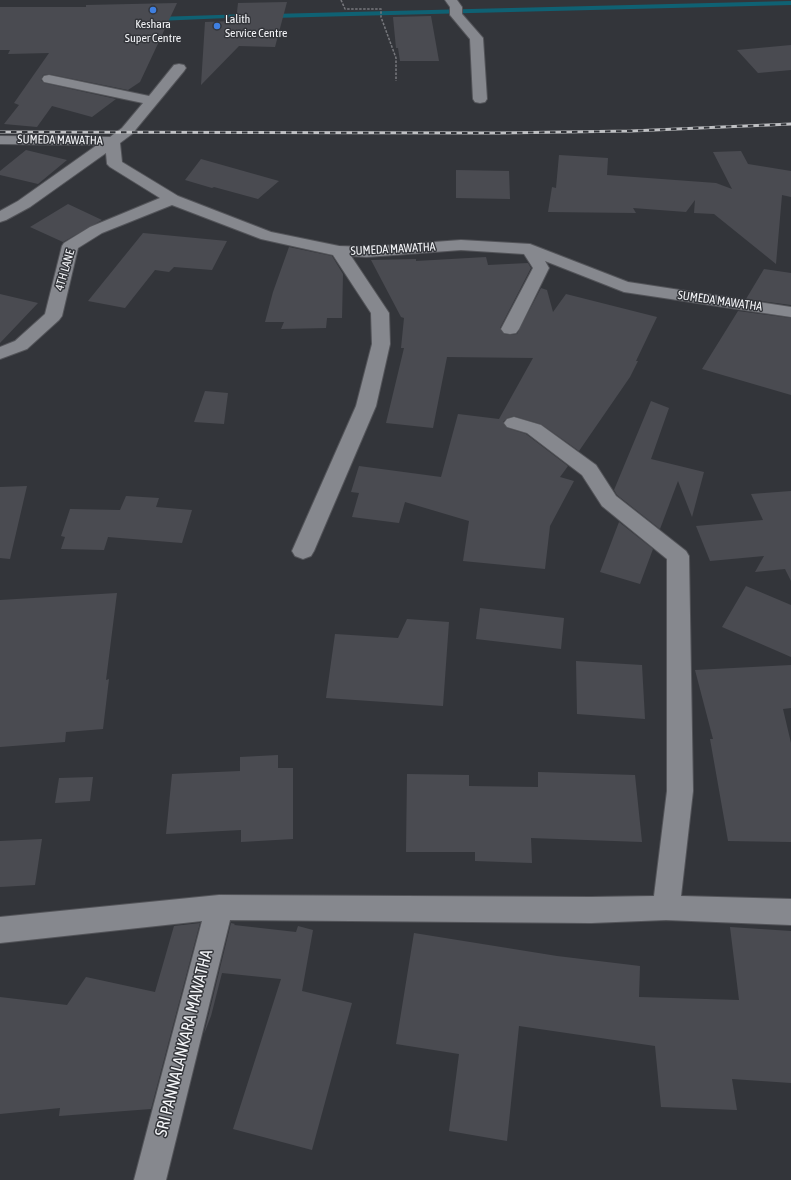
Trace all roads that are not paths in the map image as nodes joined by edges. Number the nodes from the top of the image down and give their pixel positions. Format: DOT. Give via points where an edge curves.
graph roads {
  1 [pos="454,8"];
  2 [pos="179,68"];
  3 [pos="48,79"];
  4 [pos="480,99"];
  5 [pos="153,101"];
  6 [pos="0,140"];
  7 [pos="112,141"];
  8 [pos="172,200"];
  9 [pos="0,217"];
  10 [pos="530,249"];
  11 [pos="339,250"];
  12 [pos="791,312"];
  13 [pos="510,328"];
  14 [pos="0,353"];
  15 [pos="514,423"];
  16 [pos="304,551"];
  17 [pos="218,907"];
  18 [pos="666,908"];
  19 [pos="791,912"];
  20 [pos="0,930"];
  21 [pos="150,1180"];
  1 -- 4 [label="street" via="476,38"];
  2 -- 5 [label="street"];
  3 -- 5 [label="street"];
  5 -- 7 [label="street" via="127,131"];
  6 -- 7 [label="street, SUMEDA MAWATHA"];
  7 -- 8 [label="street, SUMEDA MAWATHA" via="115,164"];
  7 -- 9 [label="street" via="24,204"];
  8 -- 11 [label="street, SUMEDA MAWATHA" via="267,236"];
  8 -- 14 [label="street, 4TH LANE" via="96,230 70,246 53,316 22,345"];
  10 -- 11 [label="street, SUMEDA MAWATHA" via="461,245 366,252"];
  10 -- 12 [label="street, SUMEDA MAWATHA" via="624,287"];
  10 -- 13 [label="street" via="541,268"];
  11 -- 16 [label="street" via="380,313 381,344 366,406"];
  15 -- 18 [label="street" via="534,429 589,470 609,501 678,556 680,791"];
  17 -- 18 [label="street" via="583,910"];
  17 -- 20 [label="street"];
  17 -- 21 [label="street, SRI PANNALANKARA MAWATHA"];
  18 -- 19 [label="street"];
}
